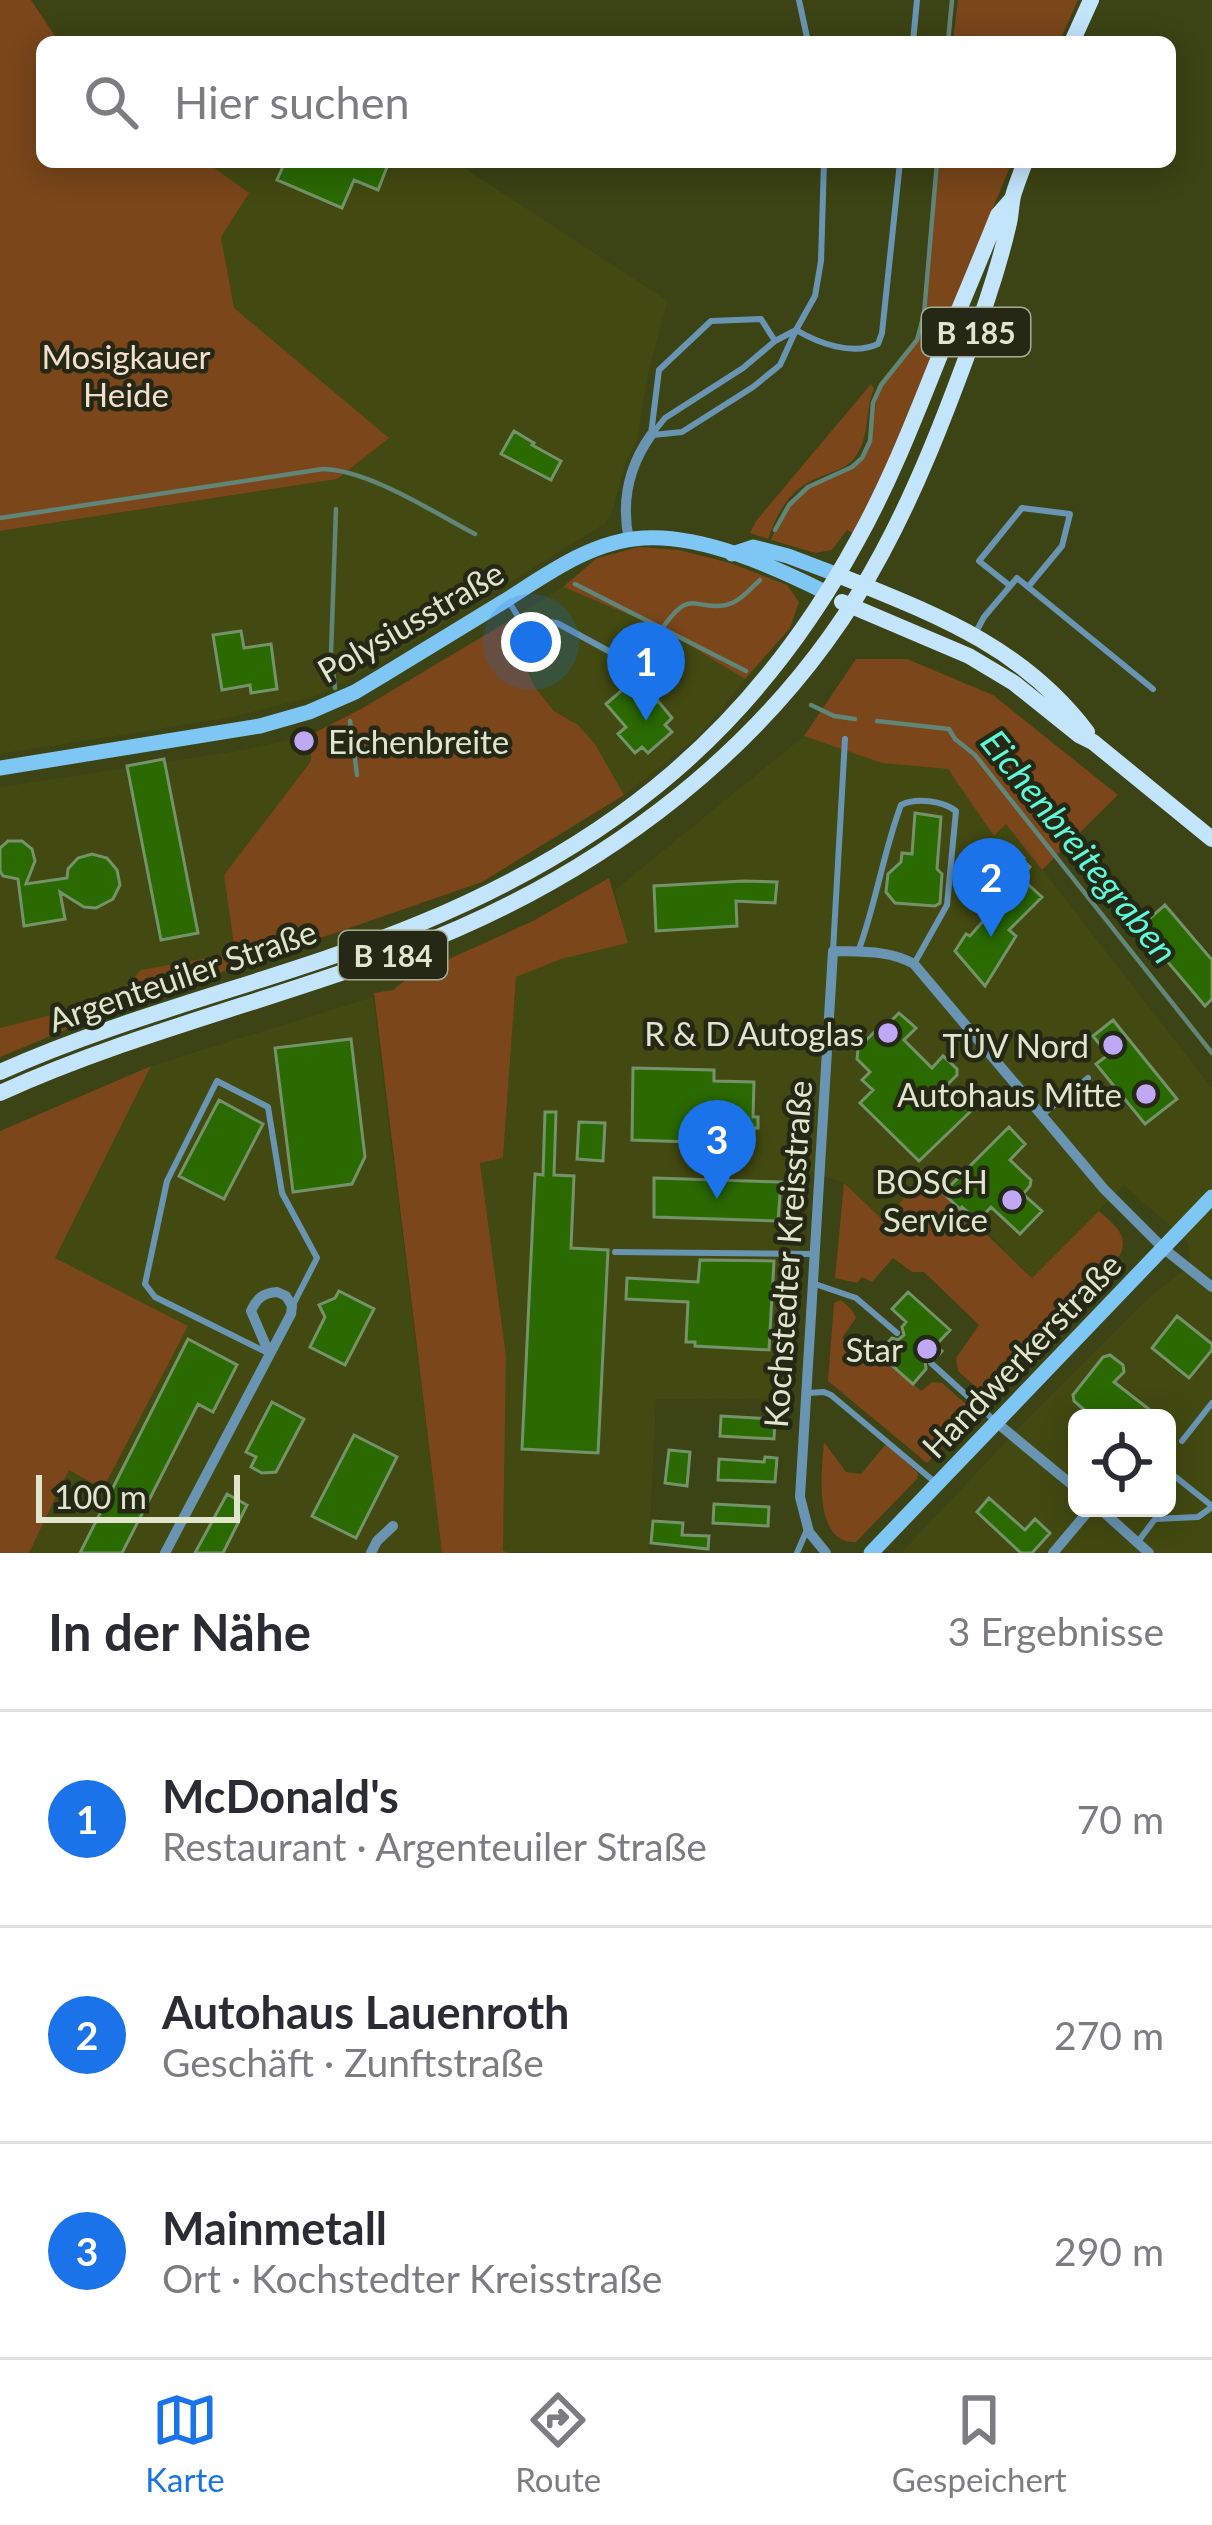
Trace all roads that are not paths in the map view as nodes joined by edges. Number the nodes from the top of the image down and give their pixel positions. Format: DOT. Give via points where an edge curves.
graph roads {
  1 [pos="799,0"];
  2 [pos="917,0"];
  3 [pos="1090,0"];
  4 [pos="807,36"];
  5 [pos="914,36"];
  6 [pos="1075,36"];
  7 [pos="824,168"];
  8 [pos="900,168"];
  9 [pos="1023,168"];
  10 [pos="1012,199"];
  11 [pos="796,330"];
  12 [pos="776,341"];
  13 [pos="651,435"];
  14 [pos="629,539"];
  15 [pos="732,554"];
  16 [pos="838,575"];
  17 [pos="863,586"];
  18 [pos="1010,586"];
  19 [pos="1028,587"];
  20 [pos="826,593"];
  21 [pos="507,599"];
  22 [pos="850,606"];
  23 [pos="975,636"];
  24 [pos="662,680"];
  25 [pos="1153,689"];
  26 [pos="845,739"];
  27 [pos="1093,742"];
  28 [pos="0,768"];
  29 [pos="1212,839"];
  30 [pos="833,951"];
  31 [pos="858,952"];
  32 [pos="914,964"];
  33 [pos="0,1072"];
  34 [pos="1088,1078"];
  35 [pos="0,1093"];
  36 [pos="1042,1115"];
  37 [pos="1212,1196"];
  38 [pos="1163,1248"];
  39 [pos="615,1252"];
  40 [pos="813,1254"];
  41 [pos="812,1282"];
  42 [pos="1212,1287"];
  43 [pos="292,1306"];
  44 [pos="896,1333"];
  45 [pos="269,1353"];
  46 [pos="931,1363"];
  47 [pos="806,1394"];
  48 [pos="1212,1403"];
  49 [pos="997,1423"];
  50 [pos="1182,1441"];
  51 [pos="1176,1477"];
  52 [pos="1068,1482"];
  53 [pos="938,1485"];
  54 [pos="1212,1506"];
  55 [pos="1212,1516"];
  56 [pos="1087,1517"];
  57 [pos="1106,1517"];
  58 [pos="1198,1517"];
  59 [pos="393,1526"];
  60 [pos="807,1529"];
  61 [pos="1137,1543"];
  62 [pos="165,1553"];
  63 [pos="371,1553"];
  64 [pos="797,1553"];
  65 [pos="826,1553"];
  66 [pos="871,1553"];
  67 [pos="1053,1553"];
  68 [pos="1149,1553"];
  1 -- 4 [label="lane"];
  2 -- 5 [label="lane"];
  3 -- 6 [label="main road"];
  7 -- 11 [label="lane" via="815,296"];
  8 -- 11 [label="lane" via="878,344 866,350 818,343"];
  9 -- 10 [label="main road, Argenteuiler Straße / B 185"];
  10 -- 16 [label="main road, Argenteuiler Straße / B 185" via="998,215 893,472"];
  10 -- 17 [label="main road, Argenteuiler Straße / B 185" via="951,398"];
  11 -- 12 [label="lane"];
  11 -- 13 [label="lane" via="780,365 753,387 682,432"];
  12 -- 13 [label="lane"];
  12 -- 13 [label="lane" via="761,319 711,321 659,370"];
  13 -- 14 [label="street" via="630,478"];
  14 -- 15 [label="street, Polysiusstraße" via="687,540"];
  14 -- 21 [label="street, Polysiusstraße" via="588,551"];
  15 -- 16 [label="street, Polysiusstraße" via="753,547"];
  15 -- 20 [label="street, Polysiusstraße"];
  16 -- 17 [label="main road"];
  16 -- 20 [label="main road, Argenteuiler Straße / B 184"];
  17 -- 22 [label="main road, Argenteuiler Straße / B 184"];
  17 -- 23 [label="main road"];
  18 -- 19 [label="lane" via="1017,578"];
  18 -- 19 [label="lane" via="979,561 1022,508 1070,514 1062,546"];
  18 -- 23 [label="lane"];
  19 -- 25 [label="lane"];
  20 -- 22 [label="main road"];
  20 -- 33 [label="main road, Argenteuiler Straße / B 184" via="692,758 572,849 418,925"];
  21 -- 24 [label="lane" via="519,618 557,623"];
  21 -- 28 [label="street, Polysiusstraße" via="309,712"];
  22 -- 27 [label="main road" via="969,656"];
  22 -- 35 [label="main road, Argenteuiler Straße / B 184" via="744,737 642,826 537,891 400,952"];
  23 -- 27 [label="main road" via="1044,682"];
  26 -- 30 [label="lane"];
  27 -- 29 [label="main road"];
  30 -- 31 [label="street"];
  30 -- 40 [label="street, Kochstedter Kreisstraße"];
  31 -- 32 [label="street"];
  31 -- 32 [label="lane" via="901,805 947,805 956,812 947,905"];
  32 -- 36 [label="street"];
  34 -- 36 [label="lane"];
  36 -- 38 [label="street"];
  37 -- 38 [label="street, Handwerkerstraße"];
  38 -- 42 [label="street"];
  38 -- 49 [label="street, Handwerkerstraße"];
  39 -- 40 [label="lane"];
  40 -- 41 [label="street, Kochstedter Kreisstraße"];
  41 -- 44 [label="lane" via="856,1298"];
  41 -- 47 [label="street, Kochstedter Kreisstraße"];
  43 -- 45 [label="street"];
  43 -- 45 [label="street" via="278,1292 256,1300 251,1311"];
  43 -- 45 [label="lane" via="317,1258 283,1193 268,1107 217,1081 167,1180 145,1284 155,1297"];
  45 -- 62 [label="street"];
  46 -- 49 [label="lane"];
  47 -- 53 [label="lane" via="831,1396"];
  47 -- 60 [label="street, Kochstedter Kreisstraße" via="800,1497"];
  48 -- 50 [label="lane"];
  49 -- 52 [label="street"];
  49 -- 53 [label="street, Handwerkerstraße"];
  51 -- 54 [label="lane"];
  53 -- 66 [label="street, Handwerkerstraße"];
  54 -- 58 [label="lane"];
  55 -- 58 [label="lane"];
  56 -- 67 [label="street"];
  57 -- 61 [label="street"];
  58 -- 61 [label="lane" via="1155,1519"];
  59 -- 63 [label="street"];
  60 -- 64 [label="lane"];
  60 -- 65 [label="street"];
  61 -- 68 [label="street"];
}
